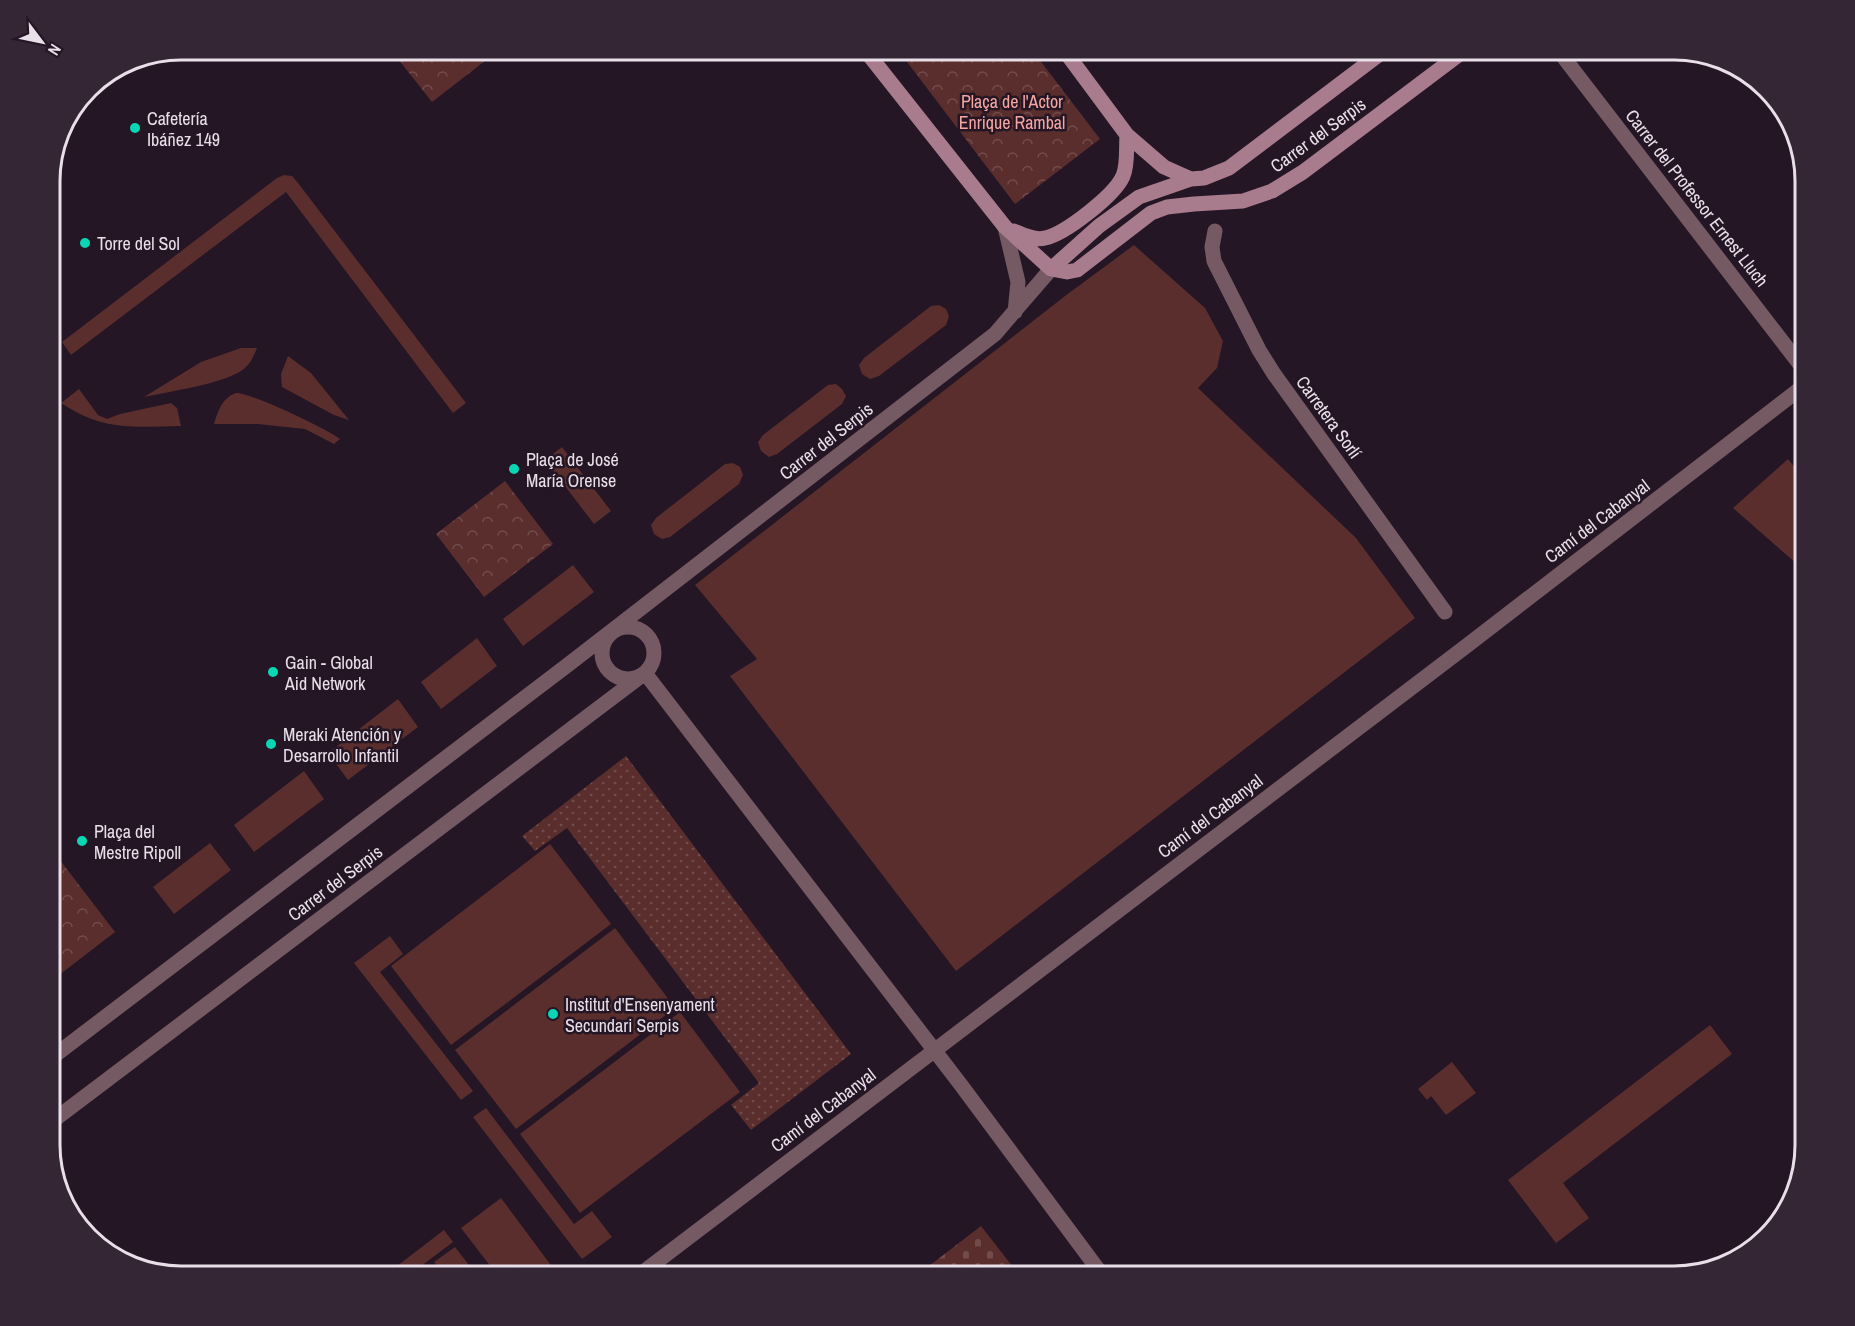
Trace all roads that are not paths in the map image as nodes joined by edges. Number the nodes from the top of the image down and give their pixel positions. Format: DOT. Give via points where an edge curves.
graph roads {
  1 [pos="873,60"];
  2 [pos="1071,60"];
  3 [pos="1372,60"];
  4 [pos="1452,60"];
  5 [pos="1566,60"];
  6 [pos="1127,135"];
  7 [pos="1191,179"];
  8 [pos="1005,227"];
  9 [pos="1215,231"];
  10 [pos="1051,269"];
  11 [pos="1015,312"];
  12 [pos="1795,356"];
  13 [pos="1795,393"];
  14 [pos="1445,612"];
  15 [pos="612,631"];
  16 [pos="645,673"];
  17 [pos="60,1051"];
  18 [pos="935,1051"];
  19 [pos="60,1116"];
  20 [pos="651,1266"];
  21 [pos="1096,1266"];
  1 -- 8 [label="street"];
  2 -- 6 [label="street"];
  3 -- 7 [label="street, Carrer del Serpis" via="1229,168"];
  4 -- 10 [label="street, Carrer del Serpis" via="1304,172 1272,191 1243,201 1167,207 1151,213 1077,270"];
  5 -- 12 [label="street, Carrer del Professor Ernest Lluch"];
  6 -- 7 [label="street" via="1164,167"];
  6 -- 8 [label="street" via="1124,175 1116,190 1063,232 1043,239"];
  7 -- 10 [label="street, Carrer del Serpis" via="1139,198 1099,226"];
  8 -- 10 [label="street"];
  8 -- 11 [label="street" via="1018,282"];
  9 -- 14 [label="street, Carretera Sorlí" via="1214,261 1259,350"];
  10 -- 11 [label="street, Carrer del Serpis"];
  11 -- 15 [label="street, Carrer del Serpis" via="995,334"];
  13 -- 18 [label="street, Camí del Cabanyal"];
  15 -- 16 [label="street" via="639,628 652,640 654,658"];
  15 -- 16 [label="street" via="602,653 607,669 621,678 637,678"];
  15 -- 17 [label="street, Carrer del Serpis"];
  16 -- 18 [label="street"];
  16 -- 19 [label="street, Carrer del Serpis"];
  18 -- 20 [label="street, Camí del Cabanyal"];
  18 -- 21 [label="street"];
}
